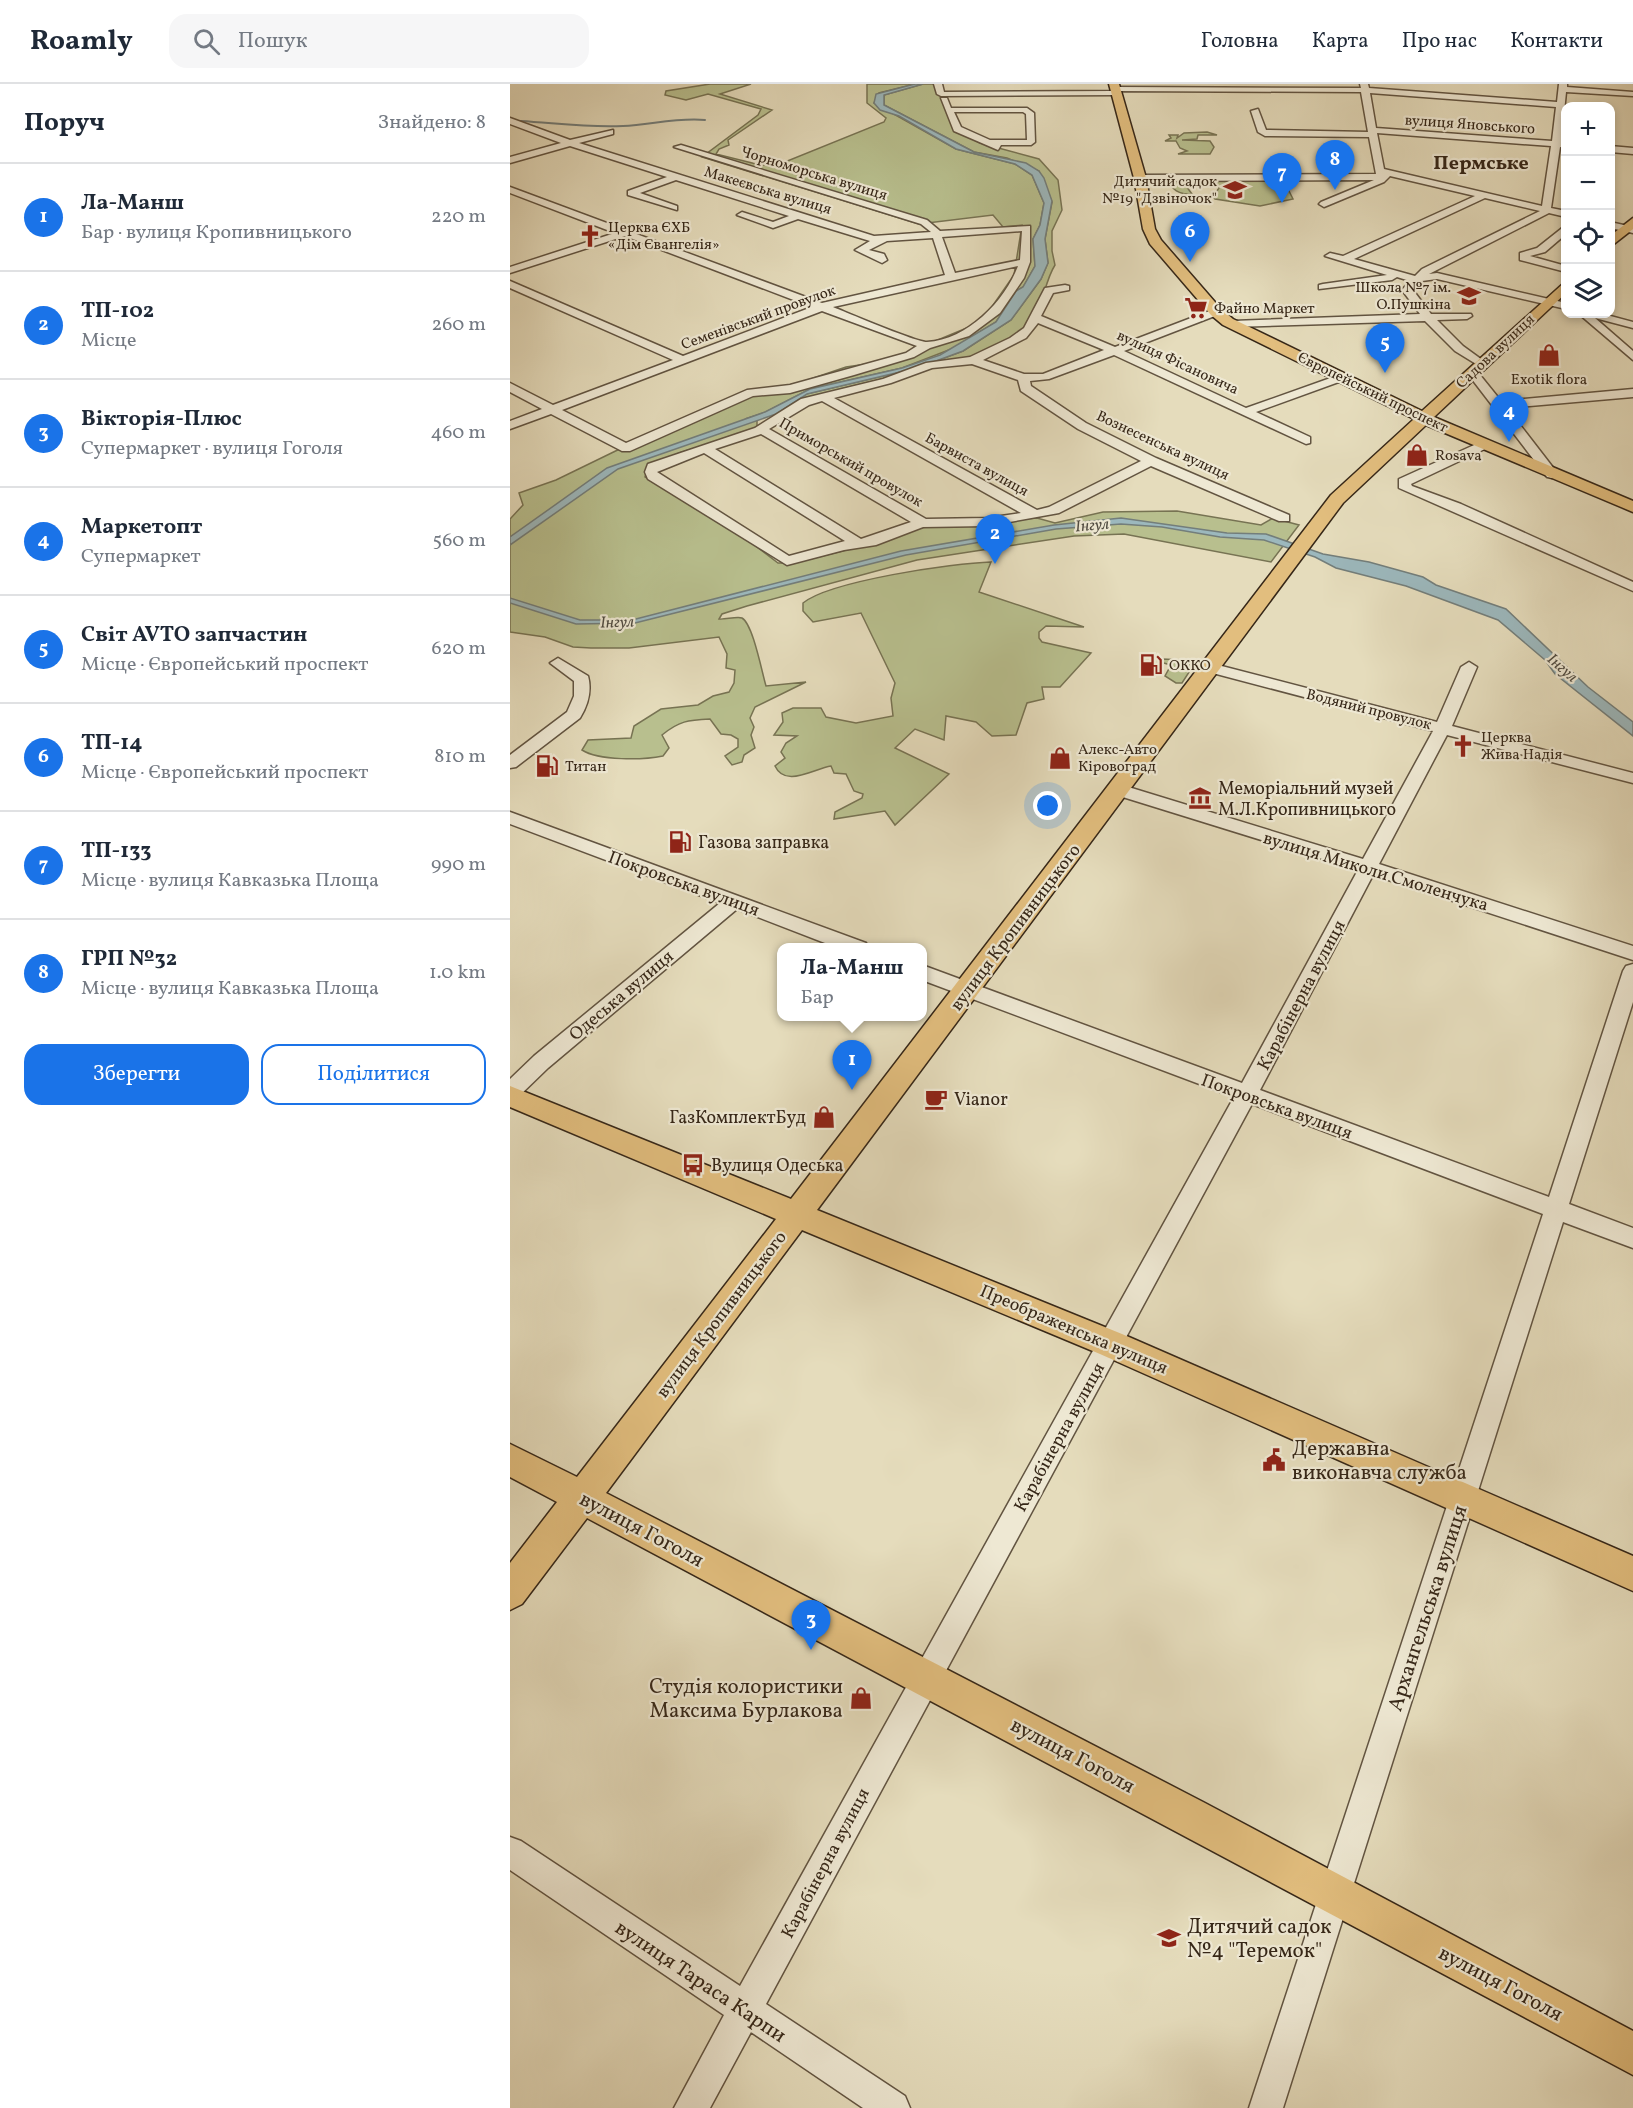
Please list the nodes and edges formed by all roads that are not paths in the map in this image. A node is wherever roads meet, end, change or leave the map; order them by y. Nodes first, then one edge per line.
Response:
1 (938, 84) edge
2 (981, 84) edge
3 (1032, 84) edge
4 (1625, 84) edge
5 (1563, 86) edge
6 (1364, 87) edge
7 (1115, 89) edge
8 (941, 94) junction
9 (979, 94) junction
10 (1033, 94) junction
11 (1630, 94) edge
12 (1560, 105) junction
13 (949, 110) junction
14 (1269, 120) dead end
15 (510, 121) edge
16 (610, 132) dead end
17 (1373, 132) junction
18 (569, 143) junction
19 (986, 143) junction
20 (1561, 145) edge
21 (678, 147) dead end
22 (1615, 149) edge
23 (1633, 151) edge
24 (1018, 153) dead end
25 (510, 160) edge
26 (723, 161) junction
27 (1383, 174) junction
28 (676, 177) junction
29 (1140, 178) junction
30 (510, 190) edge
31 (822, 190) junction
32 (1486, 194) junction
33 (1324, 204) dead end
34 (674, 207) dead end
35 (775, 208) junction
36 (1546, 210) junction
37 (1561, 213) edge
38 (742, 215) dead end
39 (799, 215) junction
40 (1615, 225) edge
41 (1631, 227) edge
42 (1561, 232) edge
43 (625, 233) junction
44 (936, 235) junction
45 (883, 239) junction
46 (1615, 240) edge
47 (1330, 256) dead end
48 (882, 260) dead end
49 (1344, 260) junction
50 (1024, 262) junction
51 (1561, 268) edge
52 (510, 270) edge
53 (1432, 274) junction
54 (1390, 275) junction
55 (951, 276) junction
56 (1416, 279) junction
57 (510, 284) edge
58 (1323, 287) dead end
59 (1065, 288) dead end
60 (1561, 289) edge
61 (1407, 290) junction
62 (1548, 301) junction
63 (1561, 305) edge
64 (825, 306) junction
65 (1216, 312) junction
66 (1425, 316) junction
67 (1467, 316) dead end
68 (1033, 318) junction
69 (1589, 318) edge
70 (1612, 318) edge
71 (1632, 322) edge
72 (1233, 324) junction
73 (926, 346) junction
74 (1113, 350) junction
75 (1633, 357) edge
76 (683, 360) junction
77 (973, 360) junction
78 (1477, 368) junction
79 (1343, 377) junction
80 (1023, 378) junction
81 (510, 387) edge
82 (1633, 393) edge
83 (823, 397) junction
84 (1500, 405) junction
85 (553, 409) junction
86 (1245, 412) junction
87 (1424, 417) junction
88 (510, 425) edge
89 (762, 430) junction
90 (1306, 440) dead end
91 (1483, 445) junction
92 (707, 449) junction
93 (1151, 461) junction
94 (1552, 474) junction
95 (1633, 507) edge
96 (1035, 515) junction
97 (1284, 518) dead end
98 (923, 523) junction
99 (860, 544) junction
100 (1633, 587) edge
101 (558, 663) dead end
102 (1469, 667) dead end
103 (1210, 668) junction
104 (1443, 727) junction
105 (510, 763) edge
106 (1633, 778) edge
107 (1119, 790) junction
108 (510, 818) edge
109 (1369, 867) junction
110 (735, 901) junction
111 (846, 943) edge
112 (1633, 953) edge
113 (1633, 971) edge
114 (927, 974) edge
115 (967, 990) junction
116 (510, 1094) edge
117 (1247, 1096) junction
118 (1555, 1208) junction
119 (798, 1213) junction
120 (1633, 1238) edge
121 (1111, 1344) junction
122 (510, 1460) edge
123 (581, 1498) junction
124 (1461, 1500) junction
125 (1633, 1574) edge
126 (510, 1592) edge
127 (926, 1678) junction
128 (510, 1852) edge
129 (1335, 1894) junction
130 (745, 2011) junction
131 (1633, 2054) edge
132 (691, 2108) edge
133 (893, 2108) edge
134 (1266, 2108) edge

1 - 8 street
2 - 9 street
3 - 10 street
4 - 11 street
5 - 11 street
5 - 12 street
6 - 7 street
6 - 12 street
6 - 17 street
7 - 10 street
7 - 29 main road
8 - 9 street
8 - 13 street
9 - 10 street
12 - 20 street
13 - 19 street
13 - 19 street
14 - 17 street, вулиця Яновського
15 - 18 street, Макеєвська вулиця
16 - 18 street
17 - 20 street, вулиця Яновського
17 - 27 street
18 - 25 street
18 - 28 street, Макеєвська вулиця
19 - 24 street
20 - 36 street
21 - 26 street, Чорноморська вулиця
22 - 23 street
26 - 28 street
26 - 31 street, Чорноморська вулиця
27 - 29 street
27 - 32 street
27 - 33 street
28 - 34 street
28 - 35 street, Макеєвська вулиця
29 - 65 main road, Європейський проспект
30 - 43 street
31 - 35 street
31 - 44 street, Чорноморська вулиця
32 - 36 street
32 - 49 street
35 - 39 street, Макеєвська вулиця
36 - 37 street
36 - 53 street
38 - 39 street
39 - 45 street, Макеєвська вулиця
40 - 41 street
41 - 46 main road
42 - 51 street
43 - 52 street
43 - 64 street
44 - 45 street, Макеєвська вулиця
44 - 50 street, Макеєвська вулиця
44 - 55 street
45 - 48 street
47 - 49 street
49 - 54 street
50 - 55 street, Семенівський провулок
50 - 73 street
53 - 56 street
53 - 62 street
54 - 56 street
54 - 58 street
54 - 61 street
55 - 64 street, Семенівський провулок
56 - 61 street
57 - 76 street
59 - 68 street
60 - 62 main road, Садова вулиця
61 - 66 street
62 - 63 street
62 - 78 main road, Садова вулиця
64 - 73 street
64 - 76 street, Семенівський провулок
65 - 72 main road, Європейський проспект
65 - 74 street
66 - 67 street
66 - 72 street
66 - 78 street
68 - 74 street, вулиця Фісановича
68 - 77 street
69 - 75 street
70 - 71 street
72 - 79 main road, Європейський проспект
73 - 85 street
74 - 80 street
74 - 86 street, вулиця Фісановича
76 - 85 street, Семенівський провулок
77 - 80 street, Вознесенська вулиця
77 - 83 street
78 - 84 street
78 - 87 main road, Садова вулиця
79 - 86 street
79 - 87 main road, Європейський проспект
80 - 93 street, Вознесенська вулиця
81 - 85 street
82 - 84 street
83 - 89 street
83 - 96 street, Барвиста вулиця
84 - 94 street
85 - 88 street, Семенівський провулок
86 - 90 street, вулиця Фісановича
87 - 91 main road, Європейський проспект
87 - 103 main road, вулиця Кропивницького
89 - 92 street
89 - 98 street, Приморський провулок
91 - 94 main road, Європейський проспект
91 - 100 street
92 - 99 street
92 - 99 street
93 - 96 street, Барвиста вулиця
93 - 97 street, Вознесенська вулиця
94 - 95 main road, Європейський проспект
96 - 98 street
98 - 99 street
101 - 105 street
102 - 104 street, Карабінерна вулиця
103 - 104 street, Водяний провулок
103 - 107 main road, вулиця Кропивницького
104 - 106 street, Водяний провулок
104 - 109 street, Карабінерна вулиця
107 - 109 street, вулиця Миколи Смоленчука
107 - 115 main road, вулиця Кропивницького
108 - 110 street, Покровська вулиця
109 - 112 street, вулиця Миколи Смоленчука
109 - 117 street, Карабінерна вулиця
110 - 111 street, Покровська вулиця
110 - 116 street, Одеська вулиця
113 - 118 street, Архангельська вулиця
114 - 115 street, Покровська вулиця
115 - 117 street, Покровська вулиця
115 - 119 main road, вулиця Кропивницького
116 - 119 main road, Преображенська вулиця
117 - 118 street, Покровська вулиця
117 - 121 street, Карабінерна вулиця
118 - 120 street, Покровська вулиця
118 - 124 street, Архангельська вулиця
119 - 121 main road, Преображенська вулиця
119 - 123 main road, вулиця Кропивницького
121 - 124 main road, Преображенська вулиця
121 - 127 street, Карабінерна вулиця
122 - 123 main road, вулиця Гоголя
123 - 126 main road, вулиця Кропивницького
123 - 127 main road, вулиця Гоголя
124 - 125 main road, Преображенська вулиця
124 - 129 street, Архангельська вулиця
127 - 129 main road, вулиця Гоголя
127 - 130 street, Карабінерна вулиця
128 - 130 street, вулиця Тараса Карпи
129 - 131 main road, вулиця Гоголя
129 - 134 street, Архангельська вулиця
130 - 132 street, Карабінерна вулиця
130 - 133 street, вулиця Тараса Карпи

